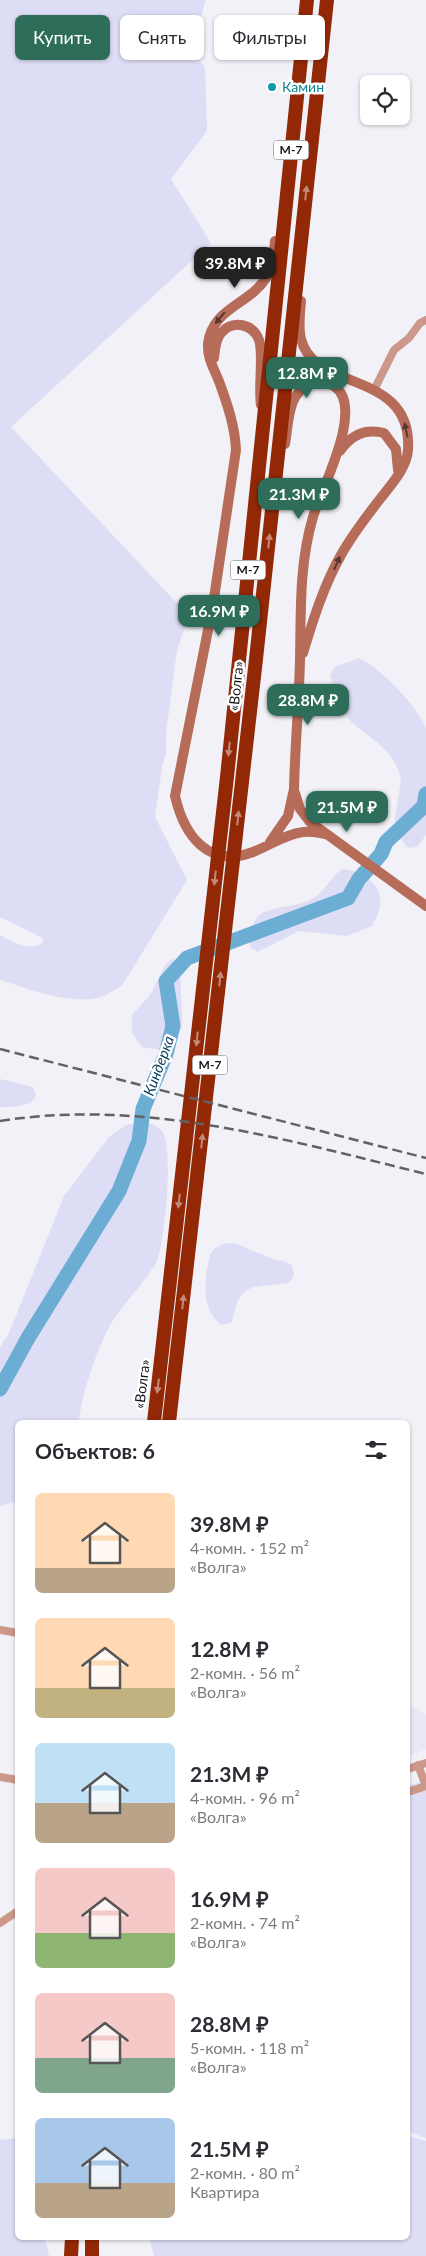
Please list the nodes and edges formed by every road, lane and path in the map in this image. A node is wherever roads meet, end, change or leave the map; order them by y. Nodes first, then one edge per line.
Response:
1 (307, 0) edge
2 (327, 0) edge
3 (286, 189) junction
4 (301, 241) junction
5 (426, 320) edge
6 (219, 381) junction
7 (374, 390) junction
8 (263, 418) junction
9 (334, 460) junction
10 (276, 476) junction
11 (397, 476) junction
12 (300, 662) junction
13 (294, 789) junction
14 (326, 834) junction
15 (267, 846) junction
16 (426, 906) edge
17 (154, 1420) edge
18 (170, 1420) edge
19 (0, 1630) edge
20 (15, 1632) edge
21 (422, 1764) edge
22 (0, 1777) edge
23 (15, 1780) edge
24 (426, 1786) edge
25 (410, 1791) edge
26 (15, 1913) edge
27 (0, 1923) edge
28 (72, 2240) edge
29 (92, 2240) edge
30 (71, 2256) edge
31 (92, 2256) edge

1 - 3 highway, «Волга» / М-7
4 -> 2 highway, «Волга» / М-7
3 -> 6 street
3 - 8 highway, «Волга» / М-7
4 - 7 street
4 - 10 highway, «Волга» / М-7
5 - 7 street
6 - 8 street
6 - 15 street
11 -> 7 street
8 -> 17 highway, «Волга» / М-7
9 - 10 street
9 - 11 street
9 - 12 street
18 -> 10 highway, «Волга» / М-7
12 -> 11 street
12 - 13 street
13 - 14 street
13 - 15 street
14 - 15 street
14 - 16 street
19 - 20 street
21 - 24 street
22 - 23 street
24 - 25 street
26 - 27 street
28 - 30 highway
29 - 31 highway

